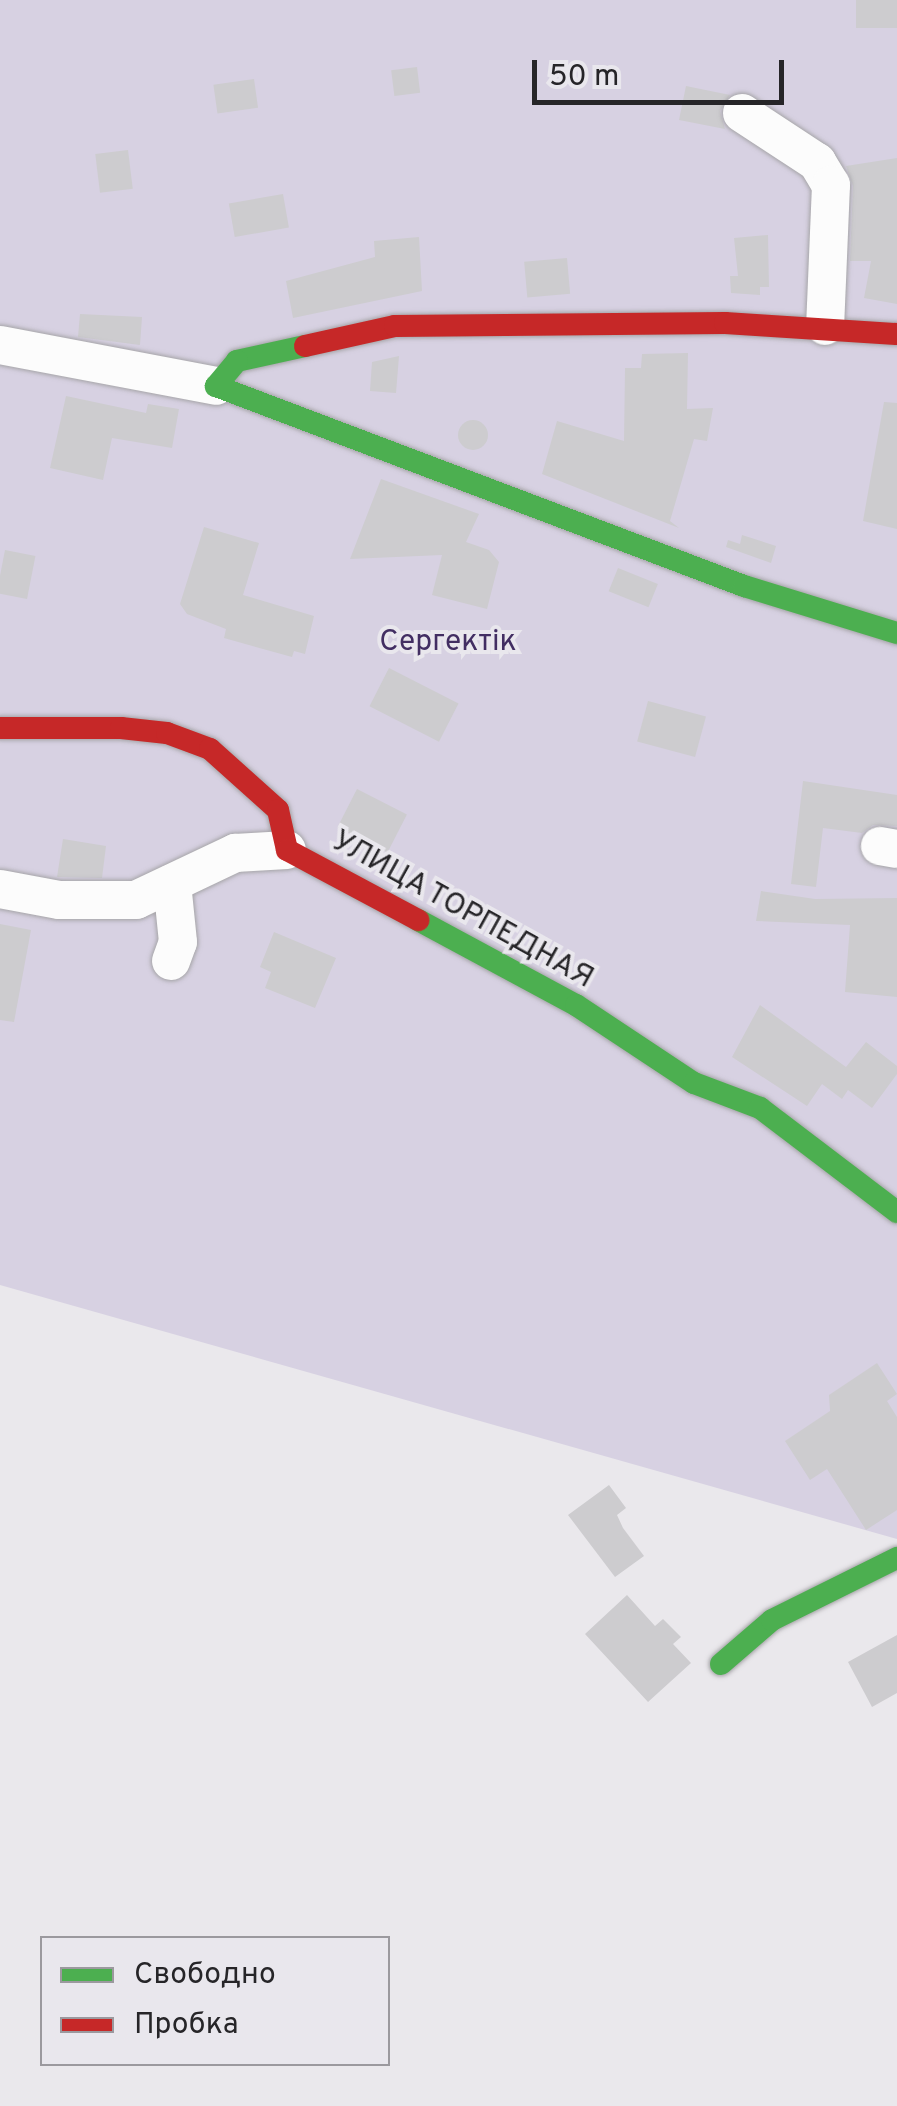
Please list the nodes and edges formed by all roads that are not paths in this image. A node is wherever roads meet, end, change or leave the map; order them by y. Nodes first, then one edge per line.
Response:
1 (742, 113) dead end
2 (825, 326) junction
3 (897, 334) edge
4 (0, 345) edge
5 (216, 386) junction
6 (897, 633) edge
7 (0, 728) edge
8 (287, 850) junction
9 (172, 882) junction
10 (0, 889) edge
11 (179, 953) dead end
12 (897, 1212) edge
13 (897, 1558) edge
14 (721, 1664) dead end

1 - 2 street
2 - 3 street
2 - 5 street
4 - 5 street
5 - 6 street
7 - 8 street, УЛИЦА ТОРПЕДНАЯ
8 - 9 street
8 - 12 street, УЛИЦА ТОРПЕДНАЯ
9 - 10 street
9 - 11 street
13 - 14 street

